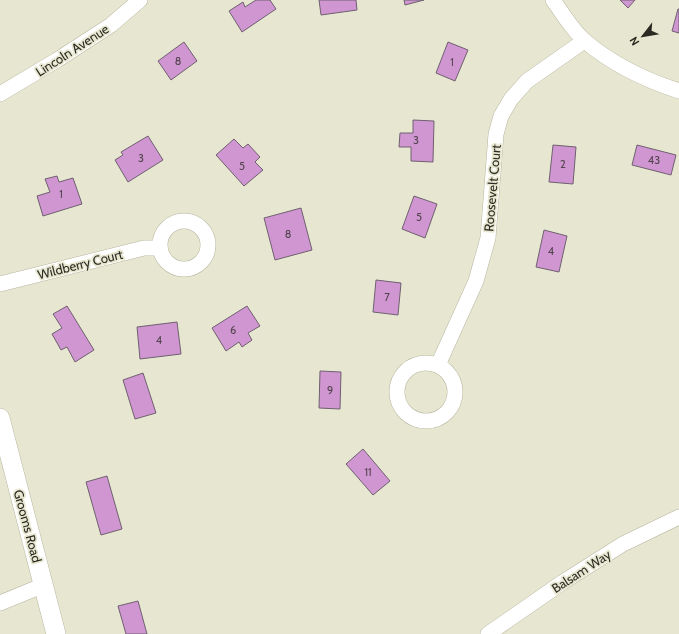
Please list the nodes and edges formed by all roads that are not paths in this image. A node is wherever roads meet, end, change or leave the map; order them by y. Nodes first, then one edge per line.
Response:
1 (140, 0) edge
2 (553, 0) edge
3 (584, 41) junction
4 (679, 91) edge
5 (0, 94) edge
6 (160, 248) dead end
7 (0, 284) edge
8 (438, 365) dead end
9 (0, 418) edge
10 (679, 517) edge
11 (44, 585) junction
12 (0, 603) edge
13 (56, 634) edge
14 (488, 634) edge

1 - 5 street, Lincoln Avenue
2 - 3 street
3 - 4 street
3 - 8 street, Roosevelt Court
6 - 7 street, Wildberry Court
9 - 11 street, Grooms Road
10 - 14 street, Balsam Way
11 - 12 street
11 - 13 street, Grooms Road

